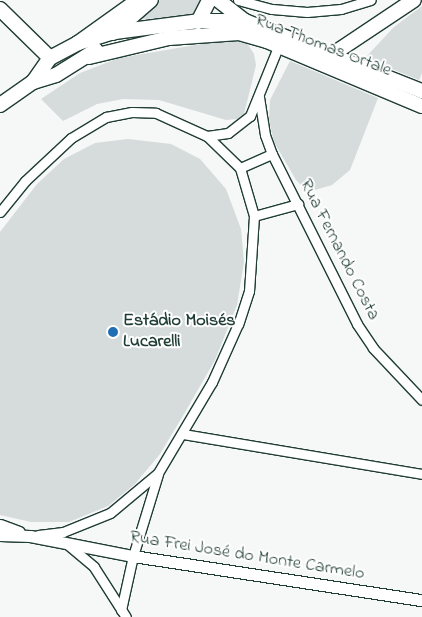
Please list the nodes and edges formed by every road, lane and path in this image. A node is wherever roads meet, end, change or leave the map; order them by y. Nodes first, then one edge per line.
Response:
1 (138, 0) edge
2 (151, 0) edge
3 (209, 0) edge
4 (218, 0) edge
5 (238, 0) edge
6 (371, 0) edge
7 (414, 0) edge
8 (0, 9) edge
9 (245, 21) junction
10 (198, 22) junction
11 (115, 32) junction
12 (297, 40) junction
13 (78, 43) junction
14 (278, 46) junction
15 (333, 54) junction
16 (89, 57) junction
17 (50, 58) junction
18 (33, 82) junction
19 (421, 88) edge
20 (259, 97) junction
21 (0, 105) edge
22 (422, 106) edge
23 (207, 136) junction
24 (272, 154) junction
25 (240, 168) junction
26 (298, 204) junction
27 (0, 212) edge
28 (254, 216) junction
29 (422, 400) edge
30 (183, 434) junction
31 (158, 473) junction
32 (422, 474) edge
33 (0, 525) edge
34 (0, 535) edge
35 (30, 536) junction
36 (67, 543) junction
37 (133, 556) junction
38 (422, 600) edge
39 (123, 614) edge

1 - 13 main road
2 - 11 main road
3 - 10 main road
4 - 9 main road
5 - 6 street
7 - 15 main road
8 - 17 main road
9 - 10 main road, Rua Thomas Ortale
9 - 12 main road, Rua Thomas Ortale
10 - 11 main road, Rua Thomas Ortale
11 - 13 main road, Rua Thomas Ortale
11 - 16 main road
12 - 14 street
12 - 15 main road, Rua Thomas Ortale
13 - 17 main road
14 - 16 main road, Rua Thomas Ortale
14 - 20 street, Rua Fernando Costa
14 - 22 main road, Rua Thomas Ortale
15 - 19 main road, Rua Thomas Ortale
16 - 18 main road
17 - 18 main road
18 - 21 main road
20 - 23 street, Rua Fernando Costa
20 - 24 street, Rua Fernando Costa
23 - 25 street
23 - 27 street
24 - 25 street
24 - 26 street, Rua Fernando Costa
25 - 28 street
26 - 28 street
26 - 29 street, Rua Fernando Costa
28 - 30 street
30 - 31 street
30 - 32 street
31 - 35 street
31 - 37 street
33 - 35 street
34 - 35 street
35 - 36 street, Rua Frei José do Monte Carmelo
36 - 37 street, Rua Frei José do Monte Carmelo
36 - 39 street
37 - 38 street, Rua Frei José do Monte Carmelo
37 - 39 street

